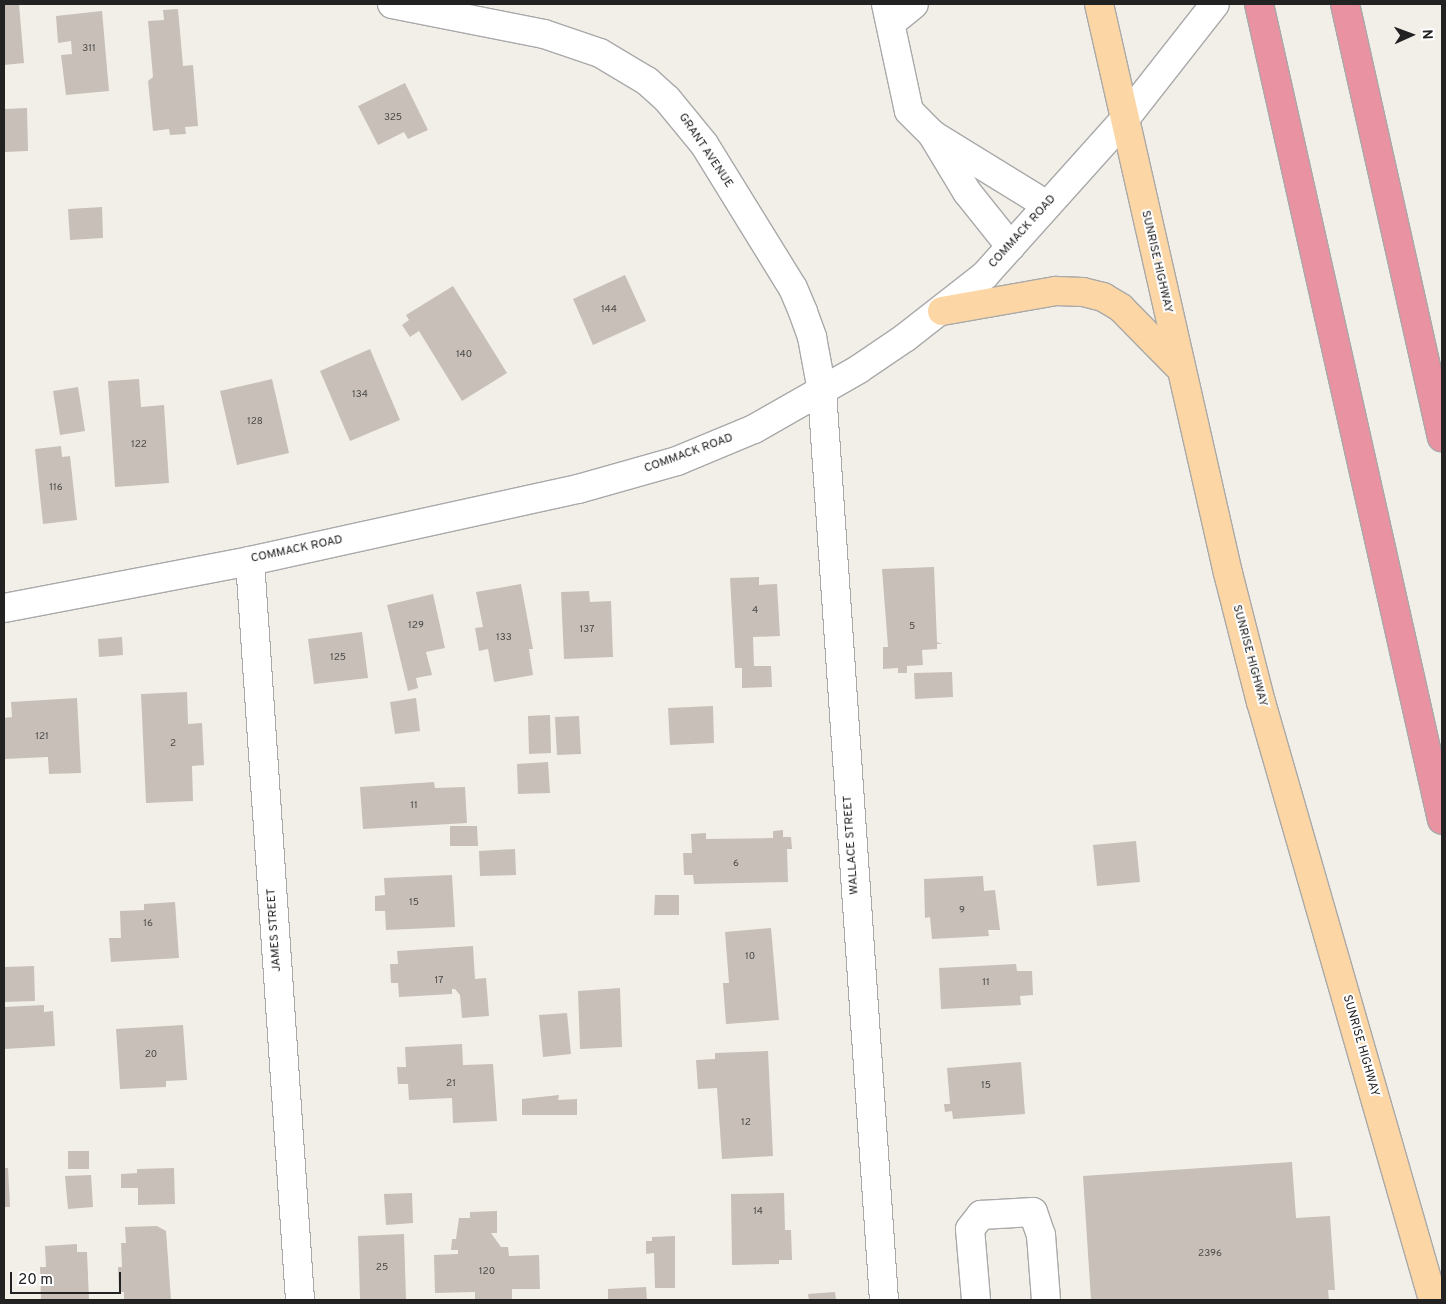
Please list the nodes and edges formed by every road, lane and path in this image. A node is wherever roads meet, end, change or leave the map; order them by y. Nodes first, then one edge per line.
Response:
1 (392, 4) edge
2 (914, 4) edge
3 (1099, 4) edge
4 (1215, 4) edge
5 (1259, 4) edge
6 (1345, 4) edge
7 (889, 13) edge
8 (1124, 120) junction
9 (932, 134) junction
10 (1047, 205) junction
11 (1011, 247) junction
12 (942, 311) junction
13 (1180, 368) junction
14 (822, 391) junction
15 (1442, 437) edge
16 (250, 560) junction
17 (4, 608) edge
18 (1442, 820) edge
19 (300, 1300) edge
20 (884, 1300) edge
21 (976, 1300) edge
22 (1046, 1300) edge
23 (1433, 1300) edge

1 - 14 street, GRANT AVENUE
2 - 7 street
3 - 8 main road, SUNRISE HIGHWAY
4 - 8 street, COMMACK ROAD
5 - 18 highway
6 - 15 highway
7 - 9 street
8 - 10 street, COMMACK ROAD
8 - 13 main road, SUNRISE HIGHWAY
9 - 10 street
9 - 11 street
10 - 11 street, COMMACK ROAD
11 - 12 street, COMMACK ROAD
12 - 13 main road
12 - 14 street, COMMACK ROAD
13 - 23 main road, SUNRISE HIGHWAY
14 - 16 street, COMMACK ROAD
14 - 20 street, WALLACE STREET
16 - 17 street, COMMACK ROAD
16 - 19 street, JAMES STREET
21 - 22 street

